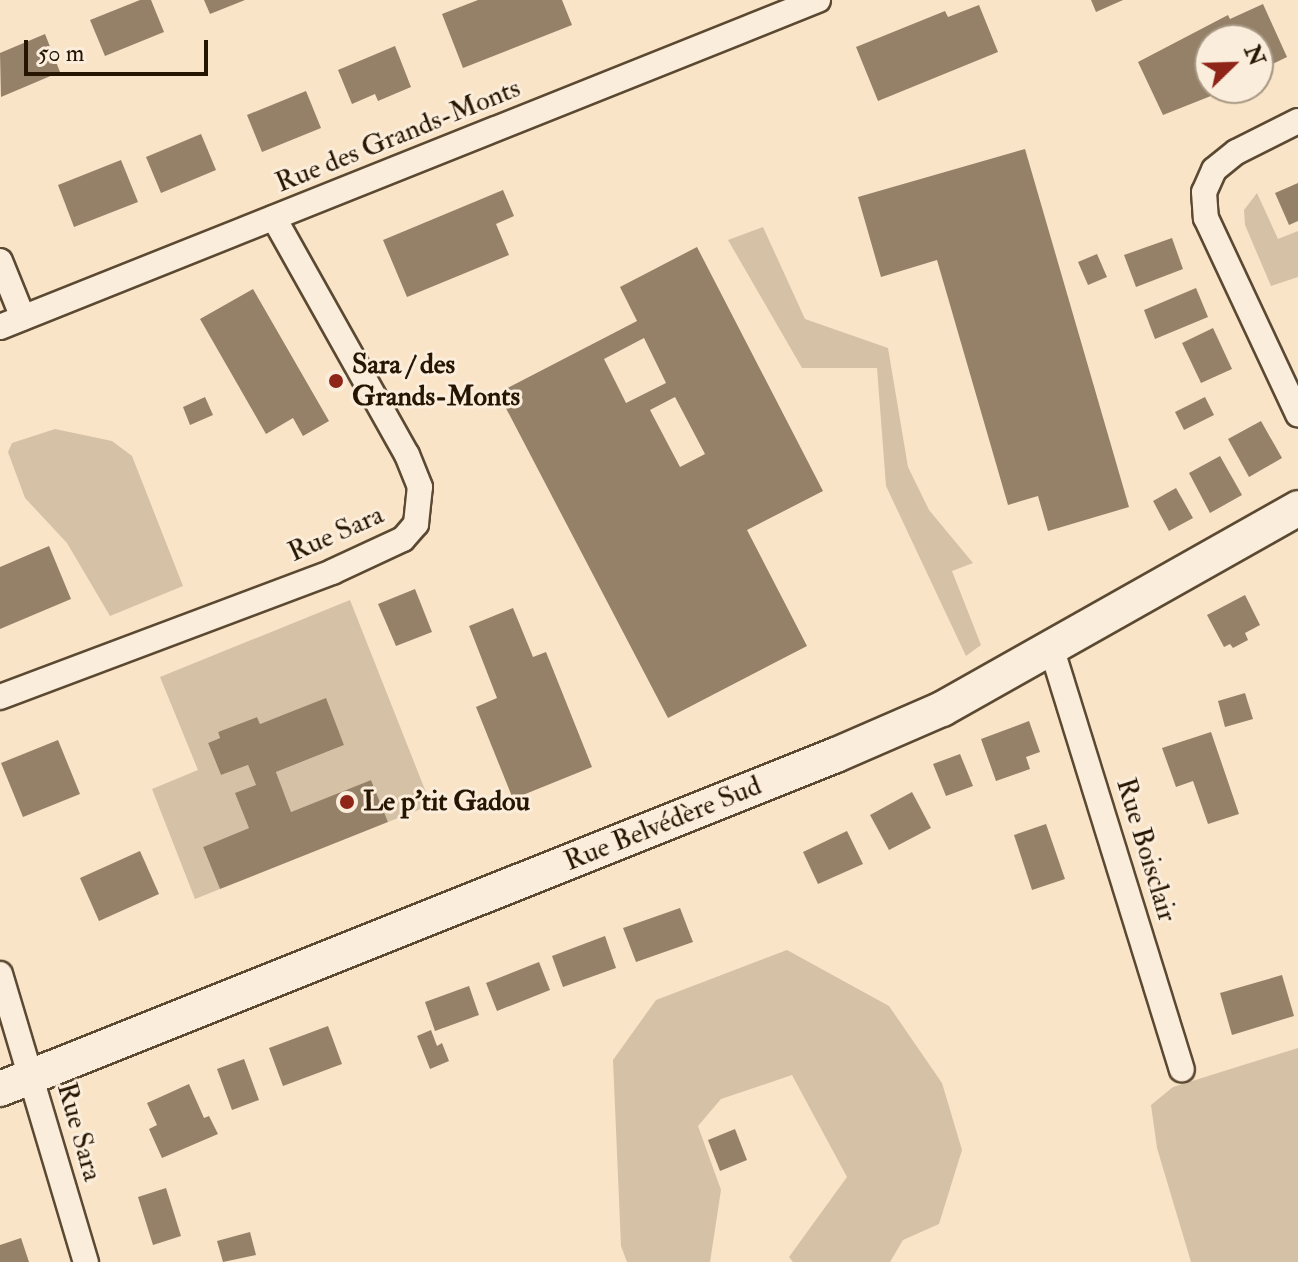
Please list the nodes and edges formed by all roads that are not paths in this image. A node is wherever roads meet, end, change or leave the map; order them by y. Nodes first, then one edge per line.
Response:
1 (818, 0) edge
2 (1298, 121) edge
3 (274, 218) junction
4 (0, 261) edge
5 (23, 318) junction
6 (0, 327) edge
7 (1298, 414) edge
8 (1298, 508) edge
9 (1052, 650) junction
10 (0, 697) edge
11 (0, 974) edge
12 (1182, 1069) dead end
13 (15, 1083) edge
14 (86, 1262) edge

1 - 3 street, Rue des Grands-Monts
2 - 7 street
3 - 5 street, Rue des Grands-Monts
3 - 10 street, Rue Sara
4 - 5 street
5 - 6 street, Rue des Grands-Monts
8 - 9 street, Rue Belvédère Sud
9 - 12 street, Rue Boisclair
9 - 13 street, Rue Belvédère Sud
11 - 13 street, Rue Sara
13 - 14 street, Rue Sara

